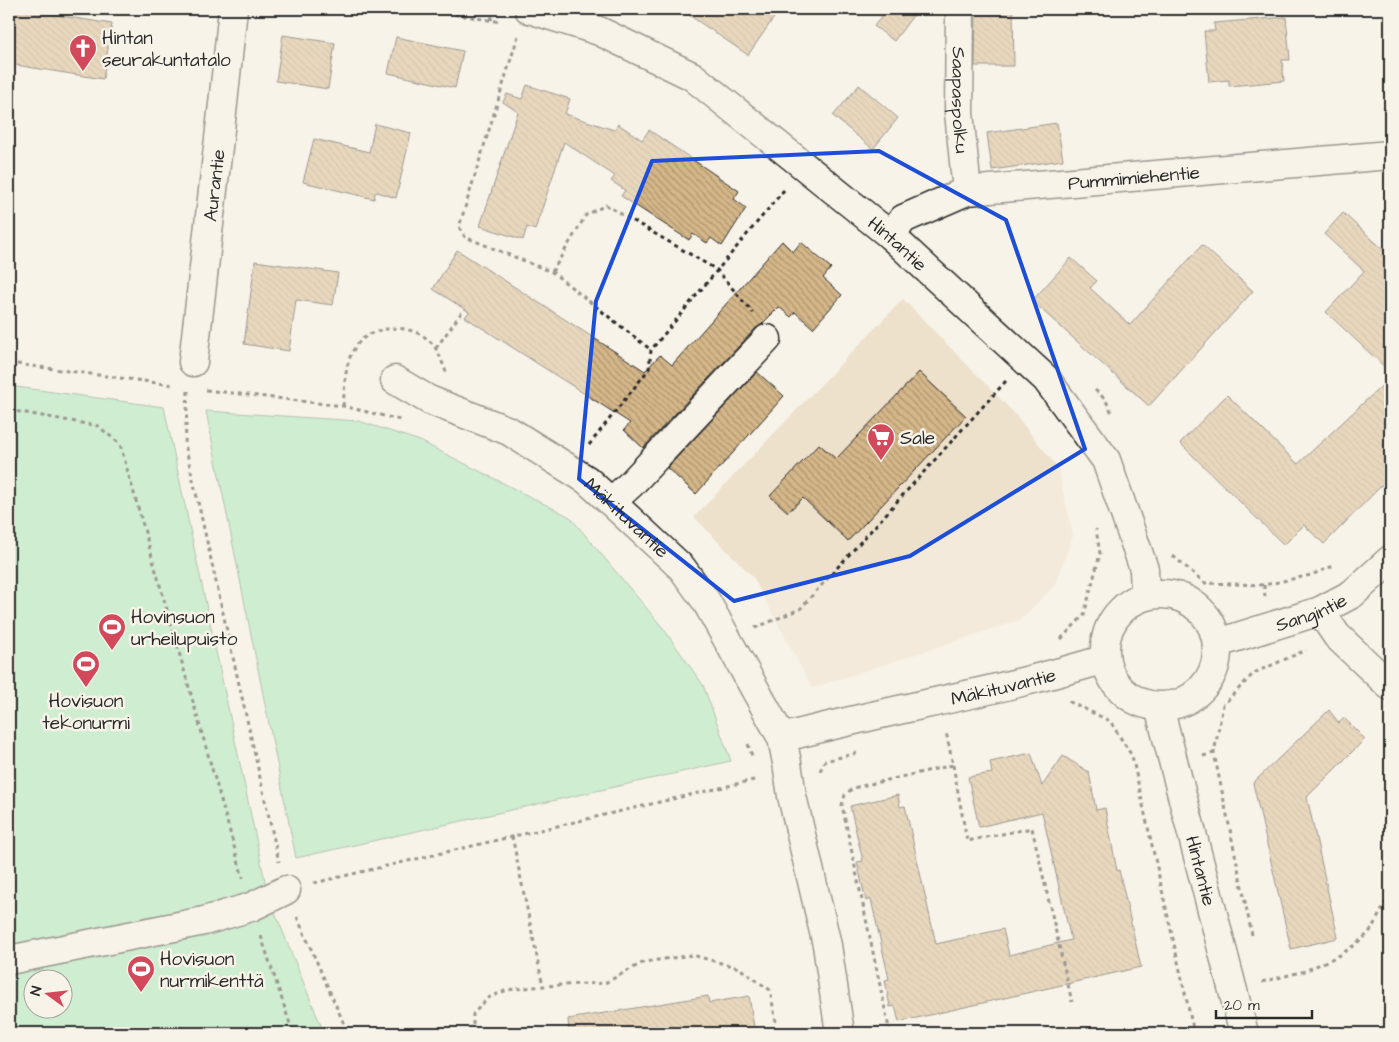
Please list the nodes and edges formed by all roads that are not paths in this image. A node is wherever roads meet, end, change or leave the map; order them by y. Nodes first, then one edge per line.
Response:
1 (233, 9) edge
2 (960, 9) edge
3 (525, 18) edge
4 (1390, 155) edge
5 (967, 191) junction
6 (891, 236) junction
7 (766, 339) road end
8 (191, 375) road end
9 (395, 380) dead end
10 (611, 502) junction
11 (1390, 560) edge
12 (1145, 595) junction
13 (1320, 612) junction
14 (1218, 643) junction
15 (1105, 659) junction
16 (1390, 686) edge
17 (1159, 707) junction
18 (782, 738) junction
19 (286, 890) road end
20 (9, 960) edge
21 (840, 1033) edge
22 (1244, 1033) edge

1 - 8 street, Aurantie
2 - 5 street, Saapaspolku
3 - 6 street, Hintantie
4 - 5 street, Pummimiehentie
5 - 6 street, Pummimiehentie
6 - 12 street, Hintantie
7 - 10 street
9 - 10 street, Mäkituvantie
10 - 18 street, Mäkituvantie
11 - 13 street, Sangintie
12 - 14 street
12 - 15 street
13 - 14 street, Sangintie
13 - 16 street
14 - 17 street
15 - 17 street
15 - 18 street, Mäkituvantie
17 - 22 street, Hintantie
18 - 21 street, Mäkituvantie
19 - 20 street

